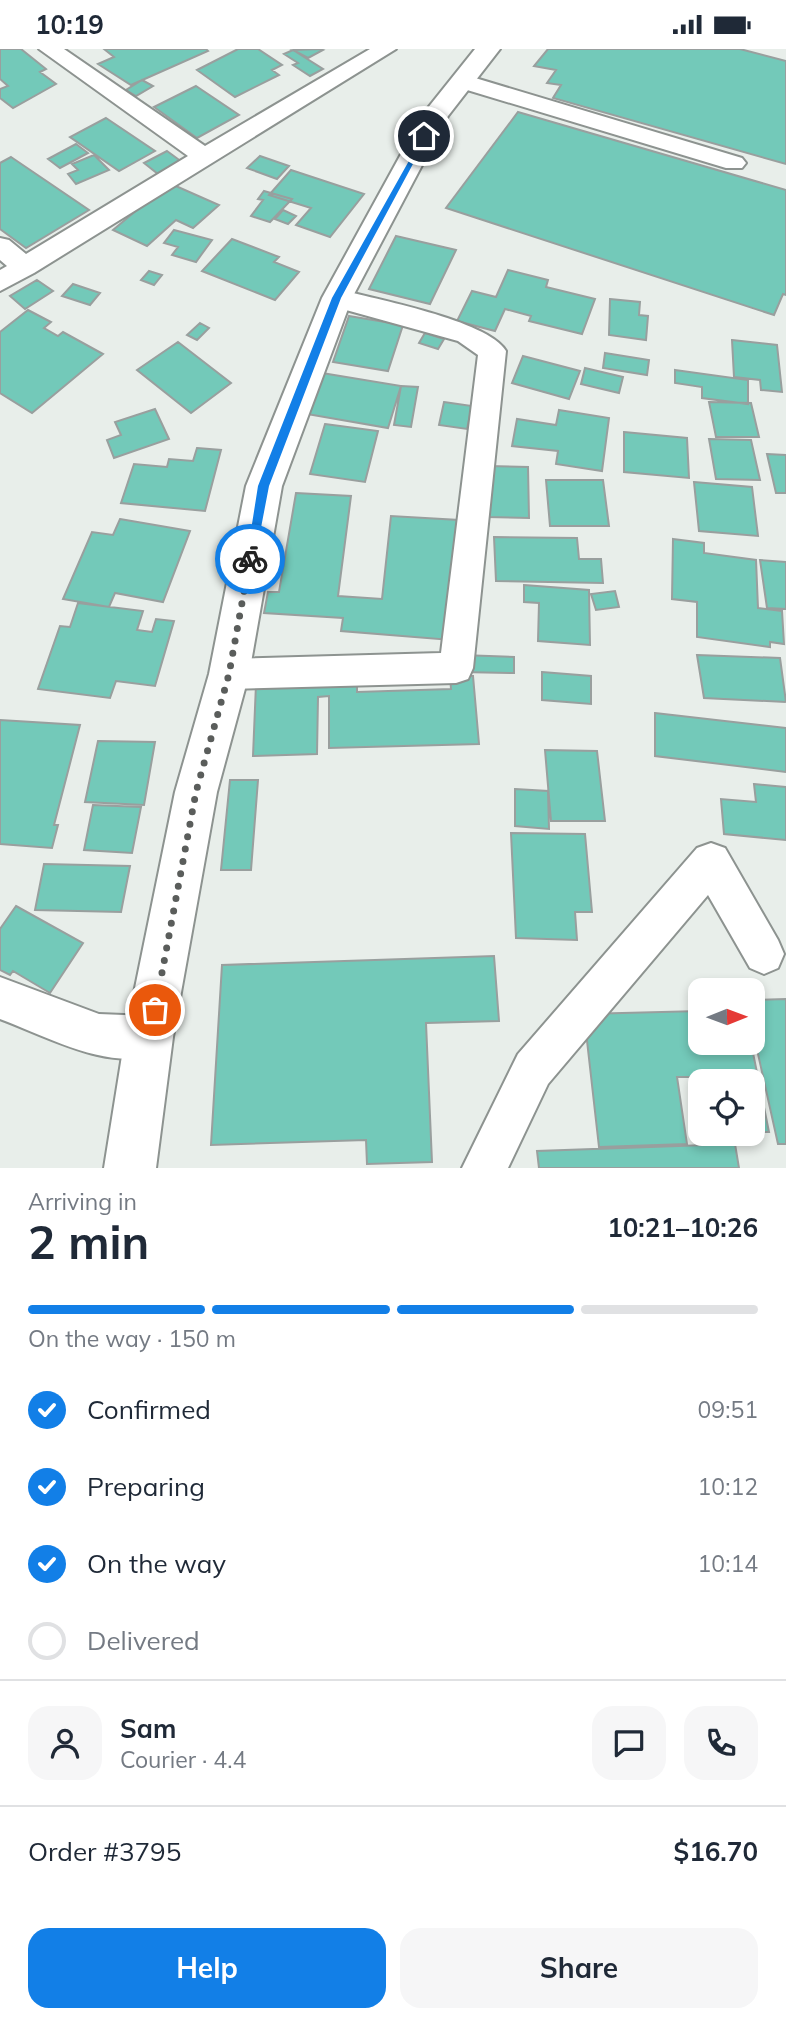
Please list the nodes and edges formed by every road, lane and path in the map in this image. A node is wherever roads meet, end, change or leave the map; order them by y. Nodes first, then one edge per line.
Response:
1 (50, 49) edge
2 (385, 49) edge
3 (488, 49) edge
4 (463, 81) junction
5 (204, 156) junction
6 (734, 163) dead end
7 (0, 246) edge
8 (25, 267) junction
9 (0, 282) edge
10 (337, 298) junction
11 (229, 674) junction
12 (764, 954) dead end
13 (0, 998) edge
14 (149, 1037) junction
15 (130, 1168) edge
16 (484, 1168) edge

1 - 5 street
2 - 5 street
3 - 4 main road
4 - 6 street
4 - 10 main road
5 - 8 street
7 - 8 street
8 - 9 street
10 - 11 main road
10 - 11 street
11 - 14 main road
12 - 16 street
13 - 14 street
14 - 15 main road

